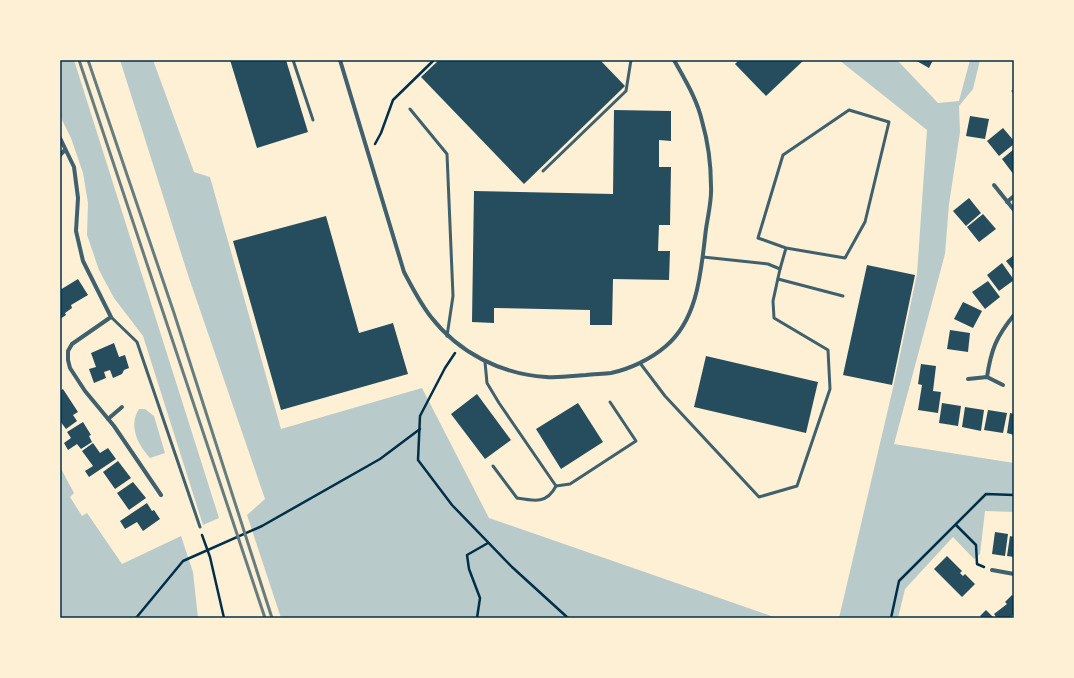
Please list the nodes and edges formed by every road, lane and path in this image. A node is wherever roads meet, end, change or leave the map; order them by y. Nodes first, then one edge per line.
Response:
1 (293, 60) edge
2 (340, 60) edge
3 (434, 60) edge
4 (631, 60) edge
5 (674, 60) edge
6 (410, 109) dead end
7 (313, 120) dead end
8 (60, 138) edge
9 (65, 150) junction
10 (60, 155) edge
11 (368, 157) junction
12 (543, 171) dead end
13 (994, 185) dead end
14 (1014, 196) edge
15 (1007, 202) junction
16 (1014, 210) edge
17 (786, 248) junction
18 (703, 257) junction
19 (780, 270) junction
20 (778, 279) junction
21 (843, 296) dead end
22 (1014, 315) edge
23 (111, 317) junction
24 (447, 336) junction
25 (460, 346) junction
26 (485, 362) junction
27 (640, 363) junction
28 (986, 377) junction
29 (968, 379) dead end
30 (1004, 385) dead end
31 (610, 402) dead end
32 (122, 407) dead end
33 (108, 419) junction
34 (420, 430) junction
35 (493, 466) dead end
36 (556, 486) junction
37 (161, 495) dead end
38 (1014, 495) edge
39 (956, 524) junction
40 (200, 527) dead end
41 (202, 535) dead end
42 (488, 543) junction
43 (992, 570) joint
44 (1014, 574) edge
45 (136, 618) edge
46 (224, 618) edge
47 (477, 618) edge
48 (568, 618) edge
49 (891, 618) edge

1 - 7 lane
2 - 11 street
3 - 11 path
4 - 12 lane
5 - 18 street
6 - 24 lane
8 - 9 street
9 - 10 street
9 - 23 street
11 - 24 street
13 - 15 street
14 - 15 street
15 - 16 street
17 - 17 lane
17 - 19 lane
18 - 19 lane
18 - 27 street
19 - 20 lane
20 - 21 lane
20 - 27 lane
22 - 28 street
23 - 33 street
23 - 40 lane
24 - 25 street
25 - 26 street
25 - 34 path
26 - 27 street
26 - 36 lane
28 - 29 street
28 - 30 street
31 - 36 lane
32 - 33 street
33 - 37 street
34 - 42 path
34 - 45 path
35 - 36 lane
38 - 39 path
39 - 43 path
39 - 49 path
41 - 46 path
42 - 47 path
42 - 48 path
43 - 44 street

